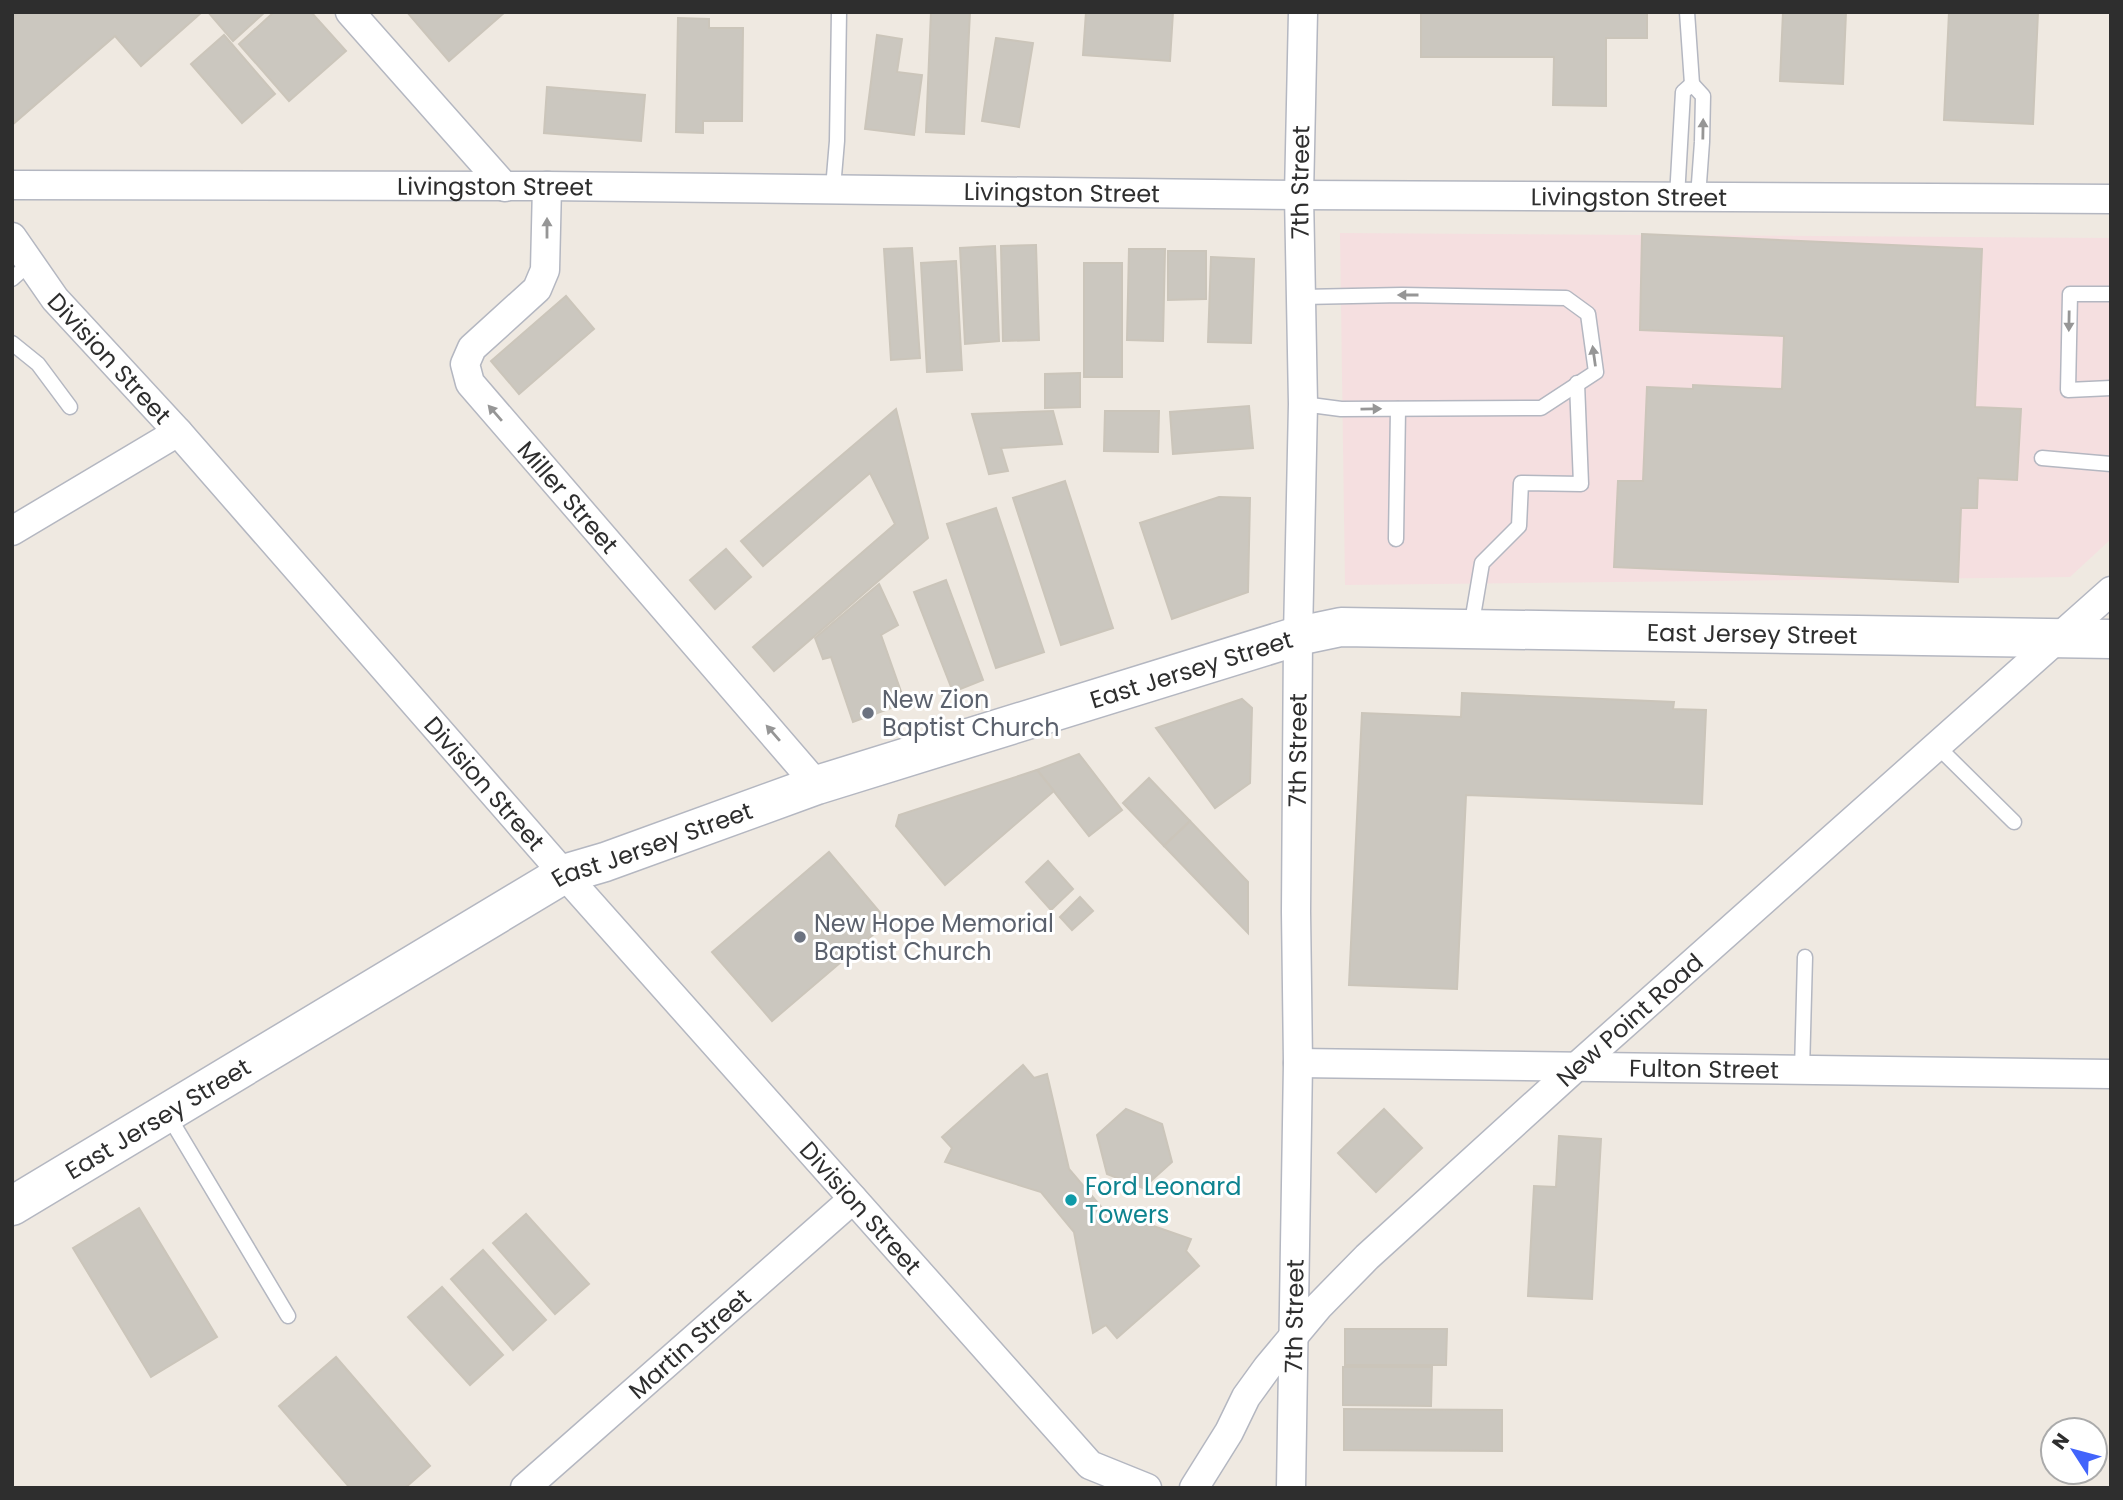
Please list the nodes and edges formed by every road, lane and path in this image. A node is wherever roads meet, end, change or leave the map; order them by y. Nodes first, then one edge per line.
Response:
1 (350, 12) edge
2 (839, 12) edge
3 (1303, 12) edge
4 (1687, 12) edge
5 (1692, 84) junction
6 (12, 185) edge
7 (547, 186) junction
8 (505, 187) junction
9 (833, 188) junction
10 (1299, 195) junction
11 (1687, 197) junction
12 (2111, 200) edge
13 (12, 237) edge
14 (21, 271) edge
15 (2111, 294) edge
16 (1302, 297) junction
17 (12, 343) edge
18 (1577, 383) junction
19 (2111, 388) edge
20 (1303, 404) junction
21 (70, 407) dead end
22 (1398, 409) junction
23 (178, 432) junction
24 (2042, 458) dead end
25 (2111, 464) edge
26 (12, 531) edge
27 (1396, 539) dead end
28 (2111, 591) edge
29 (1471, 630) junction
30 (1298, 636) junction
31 (2111, 639) edge
32 (2056, 640) junction
33 (1937, 746) junction
34 (817, 785) junction
35 (2014, 822) dead end
36 (564, 874) junction
37 (1805, 957) dead end
38 (1298, 1063) junction
39 (1574, 1068) junction
40 (1802, 1071) junction
41 (2111, 1074) edge
42 (167, 1113) junction
43 (853, 1199) junction
44 (12, 1206) edge
45 (288, 1316) dead end
46 (1293, 1336) junction
47 (525, 1488) edge
48 (1147, 1488) edge
49 (1194, 1488) edge
50 (1291, 1488) edge

1 - 8 street
2 - 9 lane
3 - 10 street, 7th Street
4 - 5 lane
5 - 11 lane
11 -> 5 lane
6 - 8 street, Livingston Street
7 - 8 street, Livingston Street
7 - 9 street, Livingston Street
34 -> 7 street, Miller Street
9 - 10 street, Livingston Street
10 - 11 street, Livingston Street
10 - 16 street, 7th Street
11 - 12 street, Livingston Street
13 - 14 street, Division Street
14 - 23 street, Division Street
15 -> 19 lane
18 -> 16 lane
16 - 20 street, 7th Street
17 - 21 lane
18 - 22 lane
18 - 29 lane
20 -> 22 lane
20 - 30 street, 7th Street
22 - 27 lane
23 - 26 street
23 - 36 street, Division Street
24 - 25 lane
28 - 32 street, New Point Road
29 - 30 street, East Jersey Street
29 - 32 street, East Jersey Street
30 - 34 street, East Jersey Street
30 - 38 street, 7th Street
31 - 32 street, East Jersey Street
32 - 33 street, New Point Road
33 - 35 lane
33 - 39 street, New Point Road
34 - 36 street, East Jersey Street
36 - 42 street, East Jersey Street
36 - 43 street, Division Street
37 - 40 lane
38 - 39 street, Fulton Street
38 - 46 street, 7th Street
39 - 40 street, Fulton Street
39 - 46 street, New Point Road
40 - 41 street, Fulton Street
42 - 44 street, East Jersey Street
42 - 45 lane
43 - 47 street, Martin Street
43 - 48 street, Division Street
46 - 49 street, New Point Road
46 - 50 street, 7th Street

